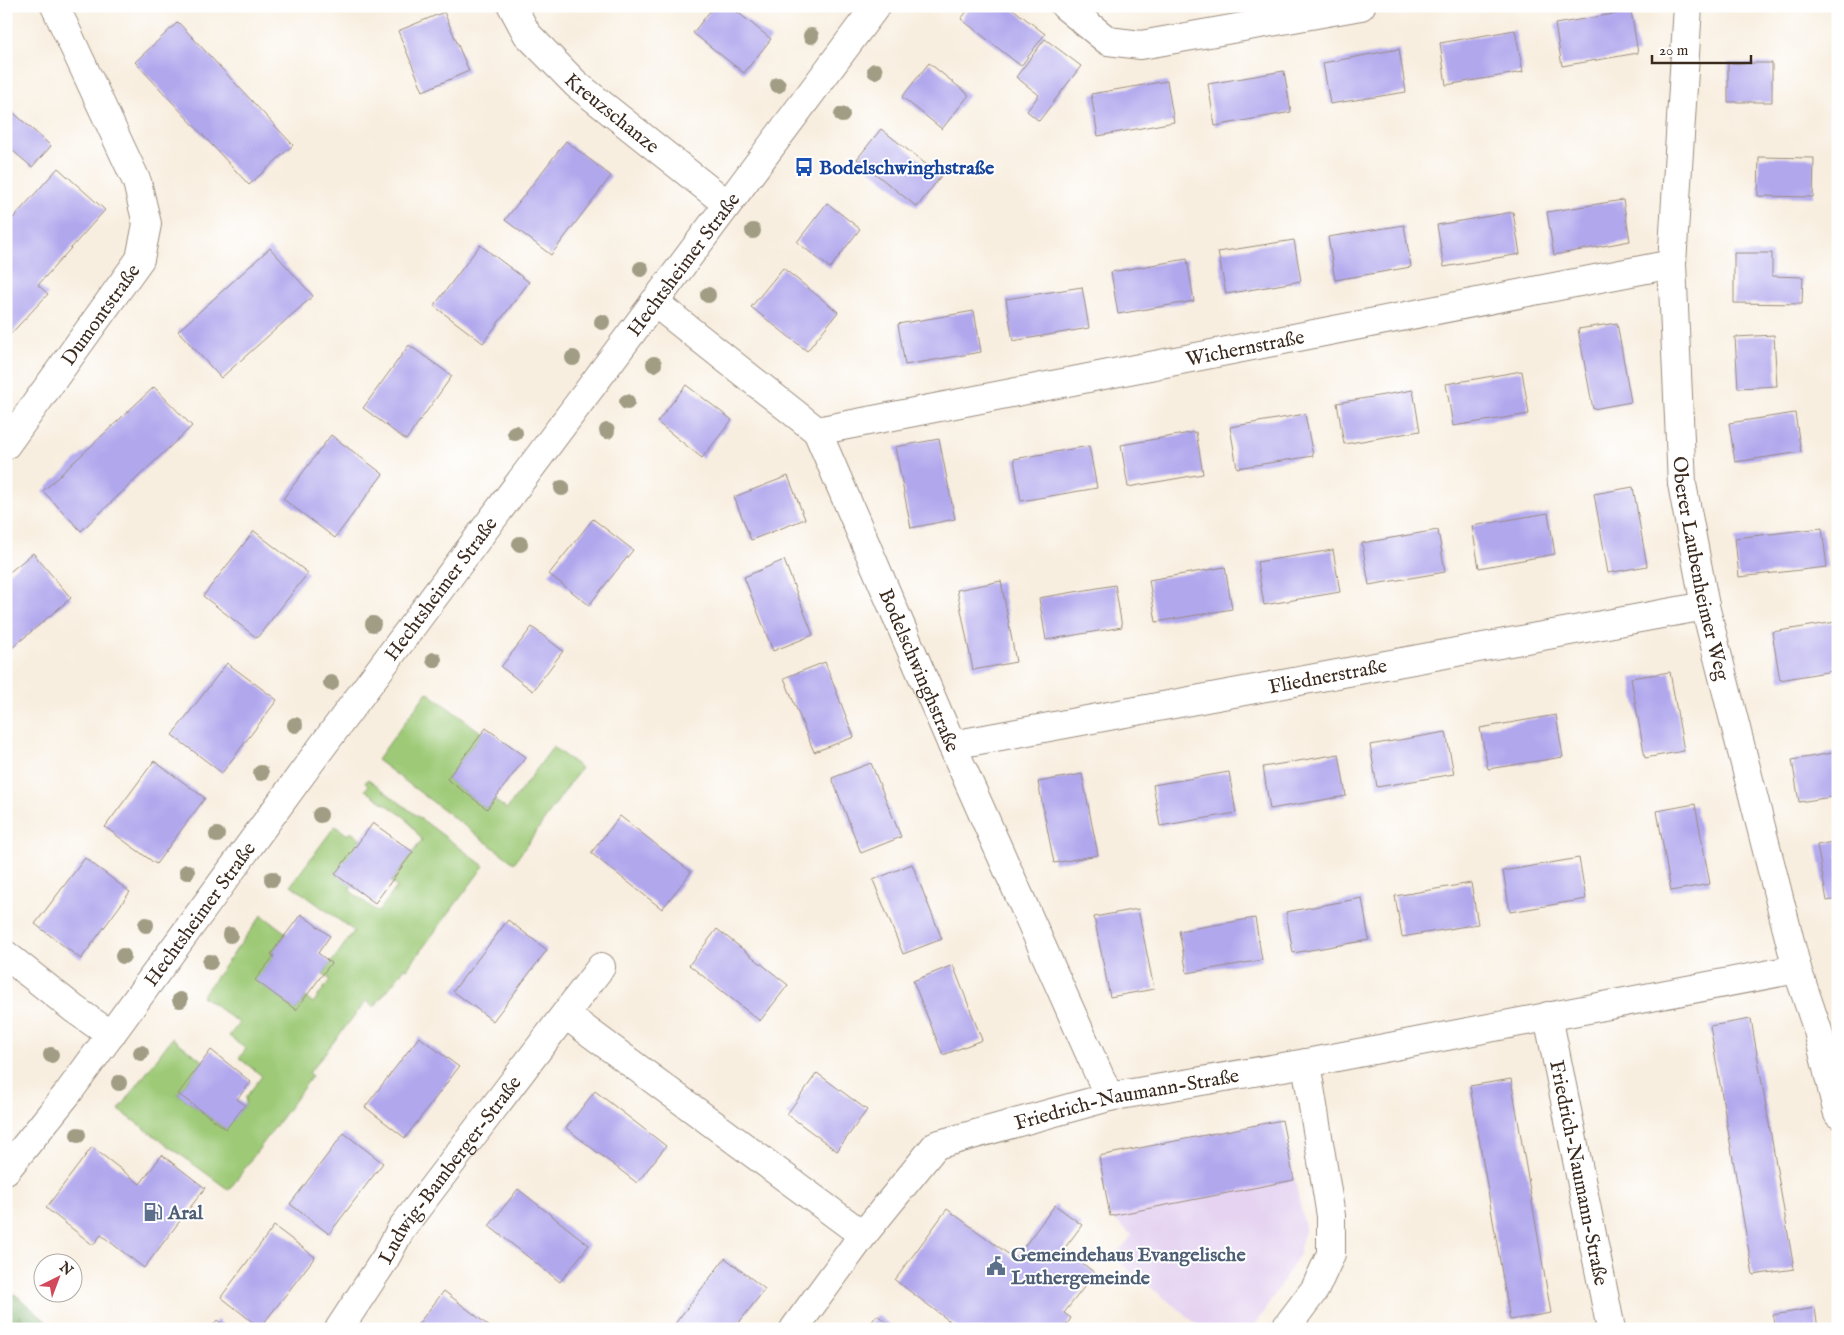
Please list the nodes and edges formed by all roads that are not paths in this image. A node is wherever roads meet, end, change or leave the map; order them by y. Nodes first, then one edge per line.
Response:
1 (55, 6) edge
2 (512, 6) edge
3 (876, 6) edge
4 (1065, 6) edge
5 (1361, 6) edge
6 (1688, 6) edge
7 (727, 204) junction
8 (1672, 264) junction
9 (654, 302) junction
10 (817, 431) junction
11 (6, 445) edge
12 (1705, 606) junction
13 (952, 745) junction
14 (6, 955) edge
15 (601, 967) dead end
16 (1797, 969) junction
17 (566, 1015) junction
18 (1548, 1016) junction
19 (111, 1035) junction
20 (1306, 1063) junction
21 (1109, 1097) junction
22 (1838, 1114) edge
23 (6, 1170) edge
24 (863, 1235) junction
25 (339, 1329) edge
26 (794, 1329) edge
27 (1285, 1329) edge
28 (1611, 1329) edge

1 - 11 street, Dumontstraße
2 - 7 street, Kreuzschanze
3 - 7 street, Hechtsheimer Straße
4 - 5 street
6 - 8 street, Oberer Laubenheimer Weg
7 - 9 street, Hechtsheimer Straße
8 - 10 street, Wichernstraße
8 - 12 street, Oberer Laubenheimer Weg
9 - 10 street, Bodelschwinghstraße
9 - 19 street, Hechtsheimer Straße
10 - 13 street, Bodelschwinghstraße
12 - 13 street, Fliednerstraße
12 - 16 street, Oberer Laubenheimer Weg
13 - 21 street, Bodelschwinghstraße
14 - 19 street
15 - 17 street, Ludwig-Bamberger-Straße
16 - 18 street, Friedrich-Naumann-Straße
16 - 22 street, Oberer Laubenheimer Weg
17 - 24 street
17 - 25 street, Ludwig-Bamberger-Straße
18 - 20 street, Friedrich-Naumann-Straße
18 - 28 street, Friedrich-Naumann-Straße
19 - 23 street, Hechtsheimer Straße
20 - 21 street, Friedrich-Naumann-Straße
20 - 27 street
21 - 24 street, Friedrich-Naumann-Straße
24 - 26 street, Friedrich-Naumann-Straße

